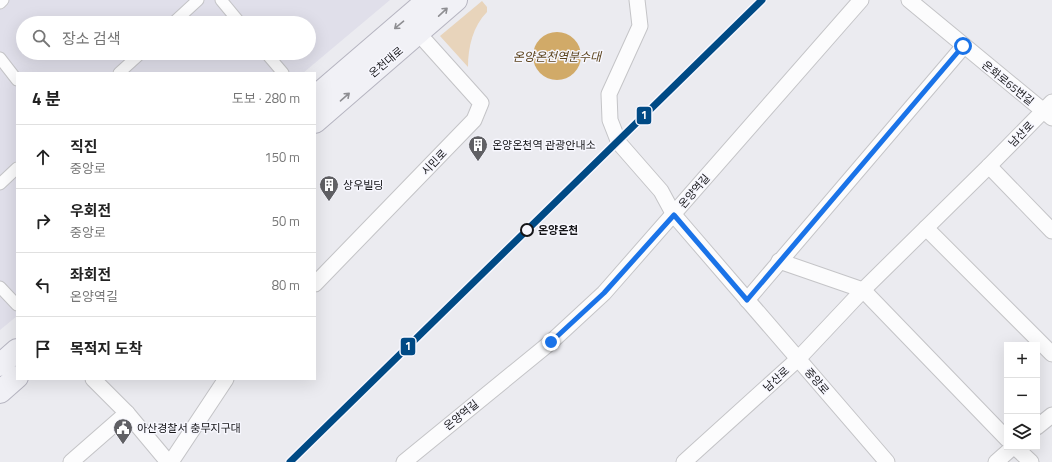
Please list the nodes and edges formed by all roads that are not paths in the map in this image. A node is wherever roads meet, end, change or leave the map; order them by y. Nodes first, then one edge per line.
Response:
1 (3, 0) edge
2 (198, 0) edge
3 (221, 0) edge
4 (428, 0) edge
5 (456, 0) edge
6 (637, 0) edge
7 (861, 0) edge
8 (909, 0) edge
9 (0, 3) edge
10 (181, 16) edge
11 (234, 16) edge
12 (419, 34) junction
13 (963, 46) junction
14 (0, 58) edge
15 (133, 60) edge
16 (272, 60) edge
17 (120, 72) edge
18 (282, 72) edge
19 (16, 79) edge
20 (316, 95) edge
21 (1049, 111) edge
22 (316, 121) edge
23 (990, 166) junction
24 (16, 169) edge
25 (0, 184) edge
26 (674, 215) junction
27 (926, 228) junction
28 (1052, 232) edge
29 (779, 261) junction
30 (316, 283) edge
31 (0, 287) edge
32 (863, 290) junction
33 (747, 300) junction
34 (16, 304) edge
35 (16, 351) edge
36 (1052, 354) edge
37 (798, 359) junction
38 (0, 365) edge
39 (16, 378) edge
40 (94, 380) edge
41 (225, 380) edge
42 (0, 392) edge
43 (127, 413) junction
44 (1052, 414) edge
45 (1040, 424) edge
46 (1004, 436) edge
47 (1010, 450) edge
48 (1017, 450) edge
49 (687, 461) edge
50 (71, 462) edge
51 (168, 462) edge
52 (171, 462) edge
53 (404, 462) edge
54 (887, 462) edge
55 (996, 462) edge
56 (1031, 462) edge

1 - 9 street
2 - 10 street
3 - 11 street
4 -> 20 main road, 온천대로
12 -> 5 main road, 온천대로
6 - 26 street, 중앙로
7 - 26 street, 온양역길
8 - 13 street, 온화로65번길
22 -> 12 main road, 온천대로
12 - 30 street, 시민로
13 - 21 street, 온화로65번길
13 - 29 street
14 - 19 street
15 - 17 street
16 - 18 street
21 - 23 street, 남산로
23 - 27 street, 남산로
23 - 28 street
24 - 25 street
26 - 33 street, 중앙로
26 - 53 street, 온양역길
27 - 32 street, 남산로
27 - 36 street
29 - 32 street
29 - 33 street
31 - 34 street
32 - 37 street, 남산로
32 - 46 street
33 - 37 street, 중앙로
35 - 38 main road
37 - 49 street, 남산로
37 - 54 street, 중앙로
39 - 42 main road
40 - 43 street
41 - 52 street
43 - 50 street
43 - 51 street
44 - 45 street
47 - 55 street
48 - 56 street

